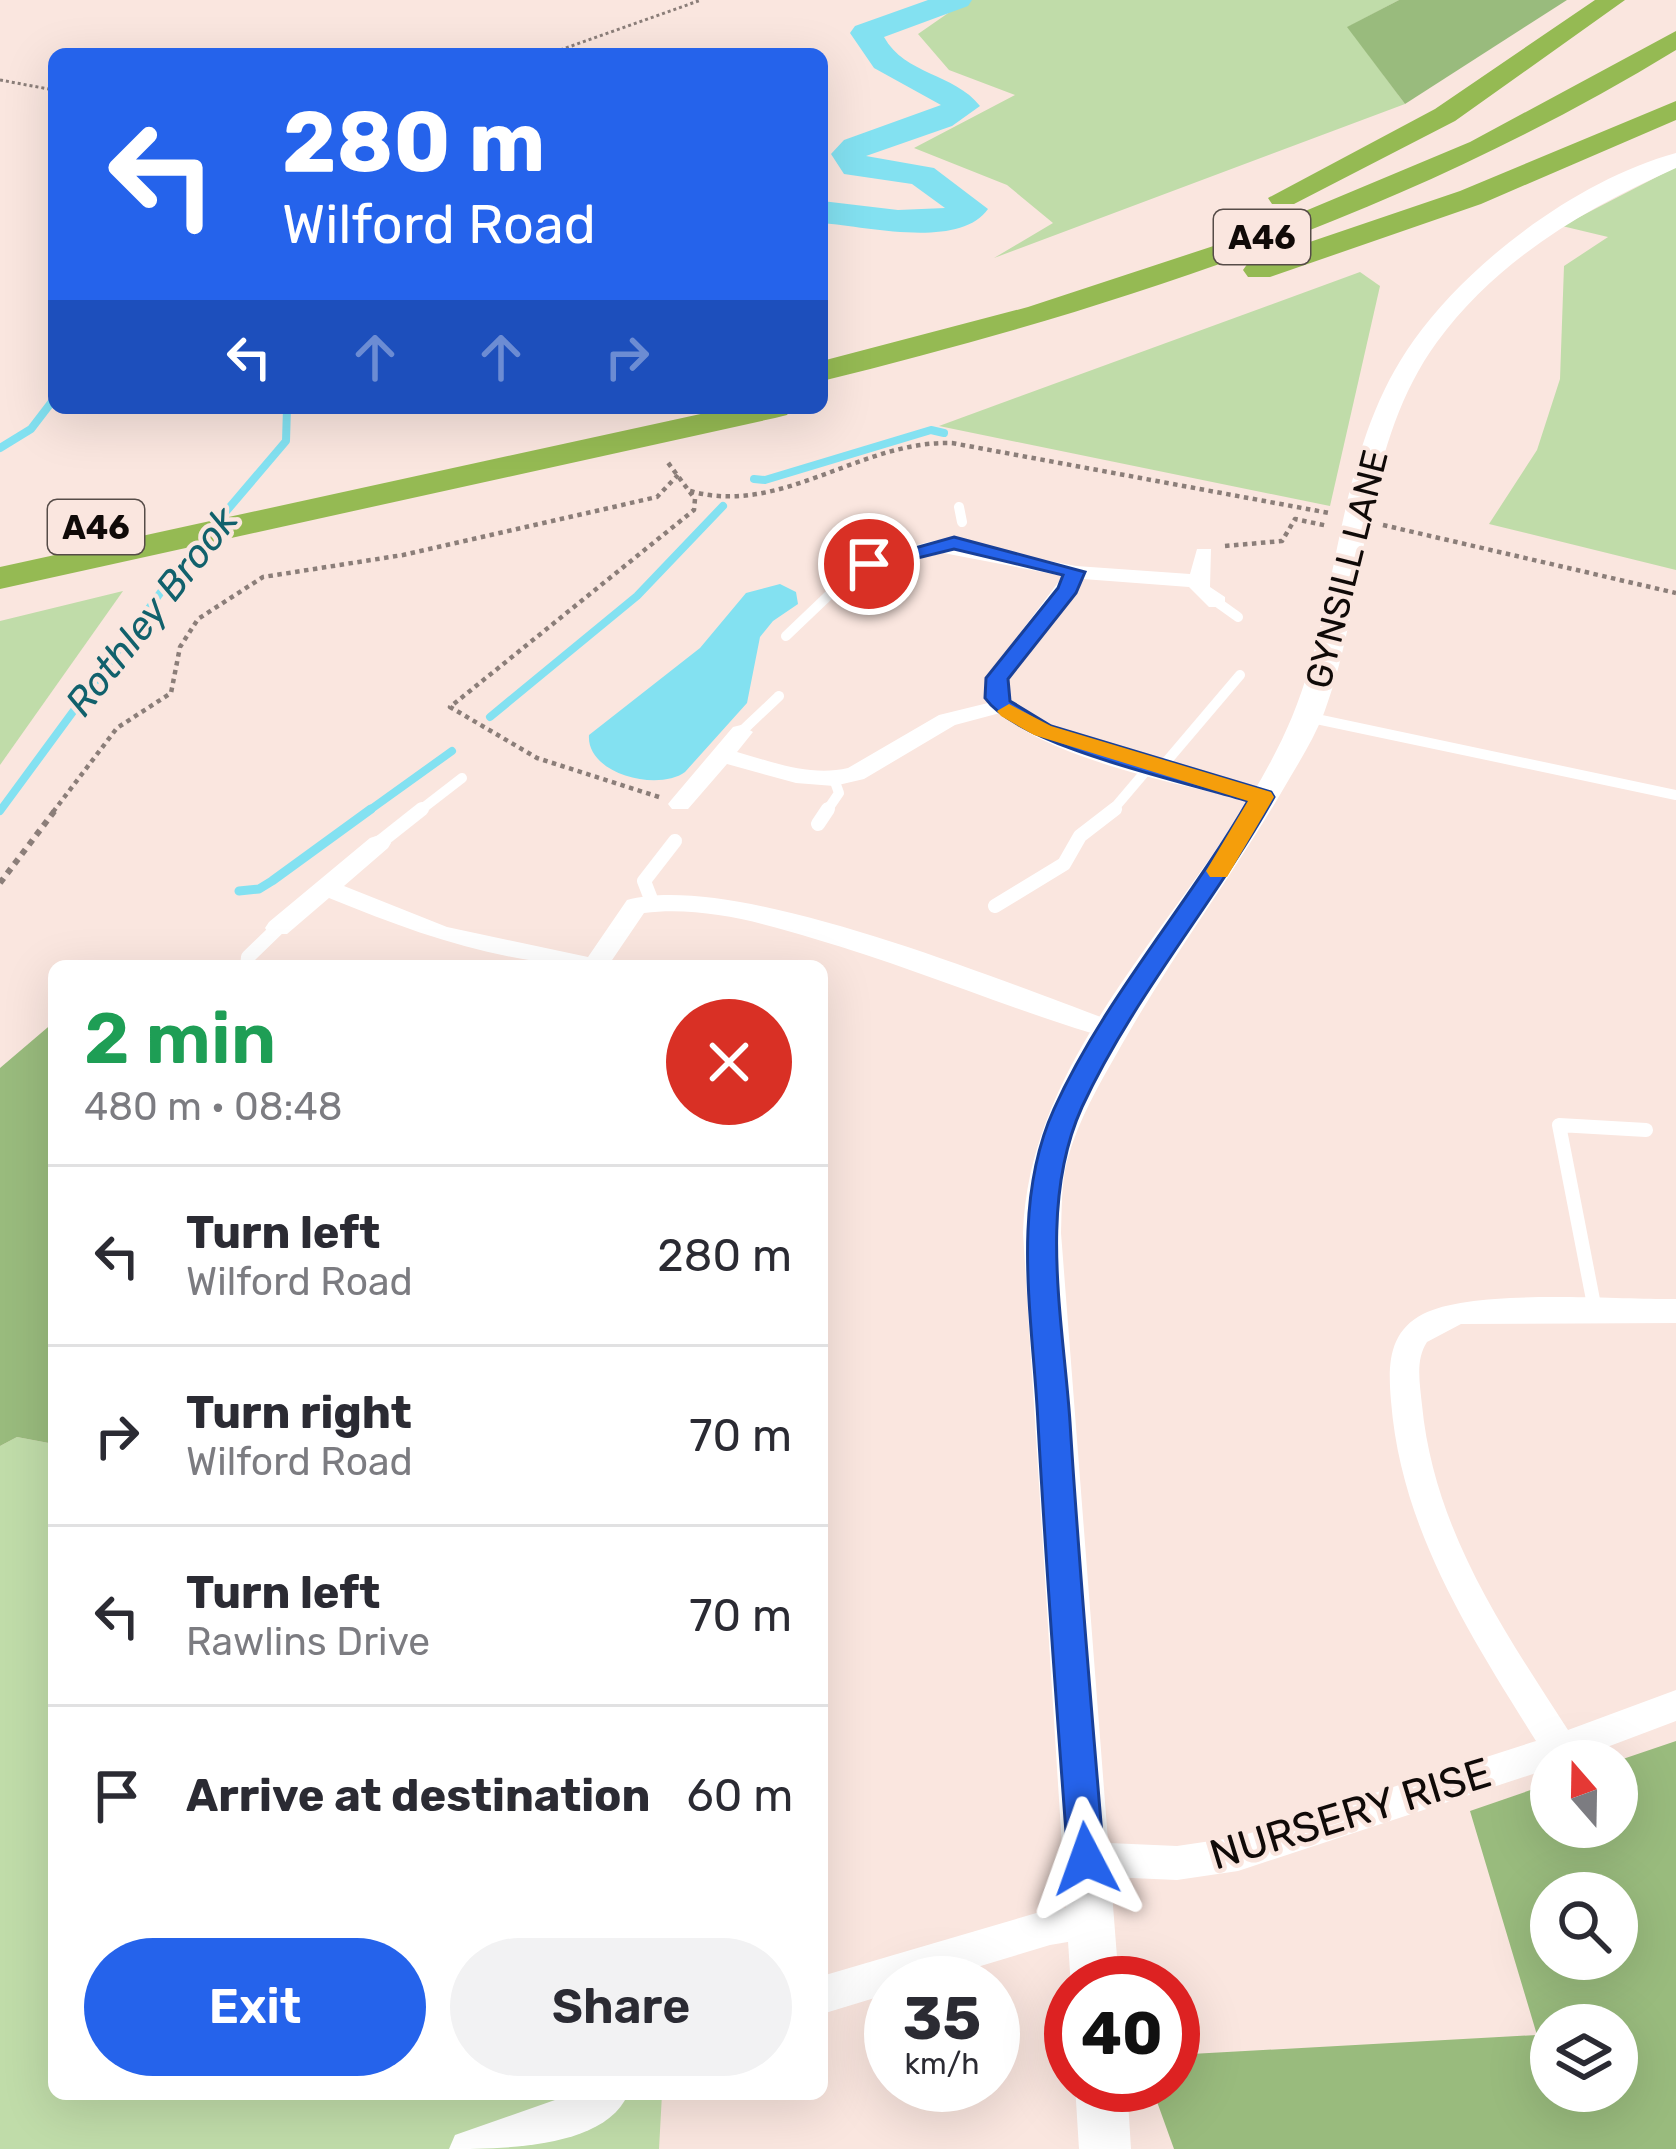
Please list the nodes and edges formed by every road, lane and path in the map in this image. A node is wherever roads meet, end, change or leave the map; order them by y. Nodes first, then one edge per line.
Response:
1 (701, 0) edge
2 (1612, 0) edge
3 (1676, 39) edge
4 (566, 48) edge
5 (1676, 67) edge
6 (0, 80) edge
7 (48, 89) edge
8 (1676, 109) edge
9 (1676, 160) edge
10 (1236, 277) junction
11 (828, 366) edge
12 (828, 366) edge
13 (828, 395) edge
14 (739, 414) edge
15 (662, 427) edge
16 (678, 476) junction
17 (690, 491) junction
18 (280, 502) junction
19 (1356, 525) junction
20 (0, 547) edge
21 (1204, 555) joint
22 (1075, 572) junction
23 (850, 575) joint
24 (0, 578) edge
25 (1198, 581) junction
26 (1676, 592) edge
27 (1217, 602) joint
28 (1238, 617) dead end
29 (786, 636) dead end
30 (1240, 675) dead end
31 (779, 696) dead end
32 (1002, 706) junction
33 (1307, 717) junction
34 (741, 732) joint
35 (722, 755) junction
36 (1156, 767) junction
37 (462, 778) dead end
38 (834, 779) junction
39 (1676, 795) edge
40 (1262, 797) junction
41 (680, 804) joint
42 (818, 824) dead end
43 (675, 841) dead end
44 (379, 843) joint
45 (0, 883) edge
46 (324, 887) junction
47 (651, 899) junction
48 (994, 906) dead end
49 (278, 928) joint
50 (248, 960) edge
51 (563, 960) edge
52 (596, 960) edge
53 (1111, 1030) junction
54 (1646, 1130) dead end
55 (1594, 1310) junction
56 (1676, 1311) edge
57 (1676, 1705) edge
58 (1554, 1740) edge
59 (1586, 1740) edge
60 (1530, 1760) edge
61 (1086, 1859) junction
62 (1090, 1923) junction
63 (1092, 1956) edge
64 (828, 1994) edge
65 (599, 2100) edge
66 (1103, 2112) edge
67 (469, 2149) edge
68 (1105, 2149) edge

1 - 4 path
2 - 11 highway, A46
3 - 12 highway, A46
5 - 10 highway, A46
6 - 7 path
8 - 10 highway, A46
9 - 19 street, GYNSILL LANE
10 - 13 highway, A46
14 - 15 highway, A46
15 - 16 path
15 - 18 highway, A46
16 - 17 path
16 - 45 path
17 - 19 path
17 - 41 path
18 - 20 highway, A46
18 - 24 highway, A46
19 - 21 path
19 - 26 path
19 - 33 street, GYNSILL LANE
21 - 25 street
22 - 23 street
22 - 25 street
22 - 32 street
23 - 29 lane
25 - 27 street
27 - 28 lane
30 - 36 lane
31 - 34 lane
32 - 36 street
32 - 38 street
33 - 39 lane
33 - 40 street, GYNSILL LANE
34 - 35 street
35 - 38 street
35 - 41 street
36 - 40 street
36 - 48 lane
37 - 44 lane
38 - 42 lane
40 - 53 street, GYNSILL LANE
43 - 47 lane
44 - 46 street
46 - 49 street
46 - 51 street
47 - 52 street
47 - 53 street
49 - 50 lane
53 - 61 street, GYNSILL LANE
54 - 55 lane
55 - 56 street
55 - 58 street
57 - 59 street, NURSERY RISE
60 - 61 street, NURSERY RISE
61 - 62 street, GYNSILL LANE
62 - 63 street, GYNSILL LANE
62 - 64 street
65 - 67 street
66 - 68 street

